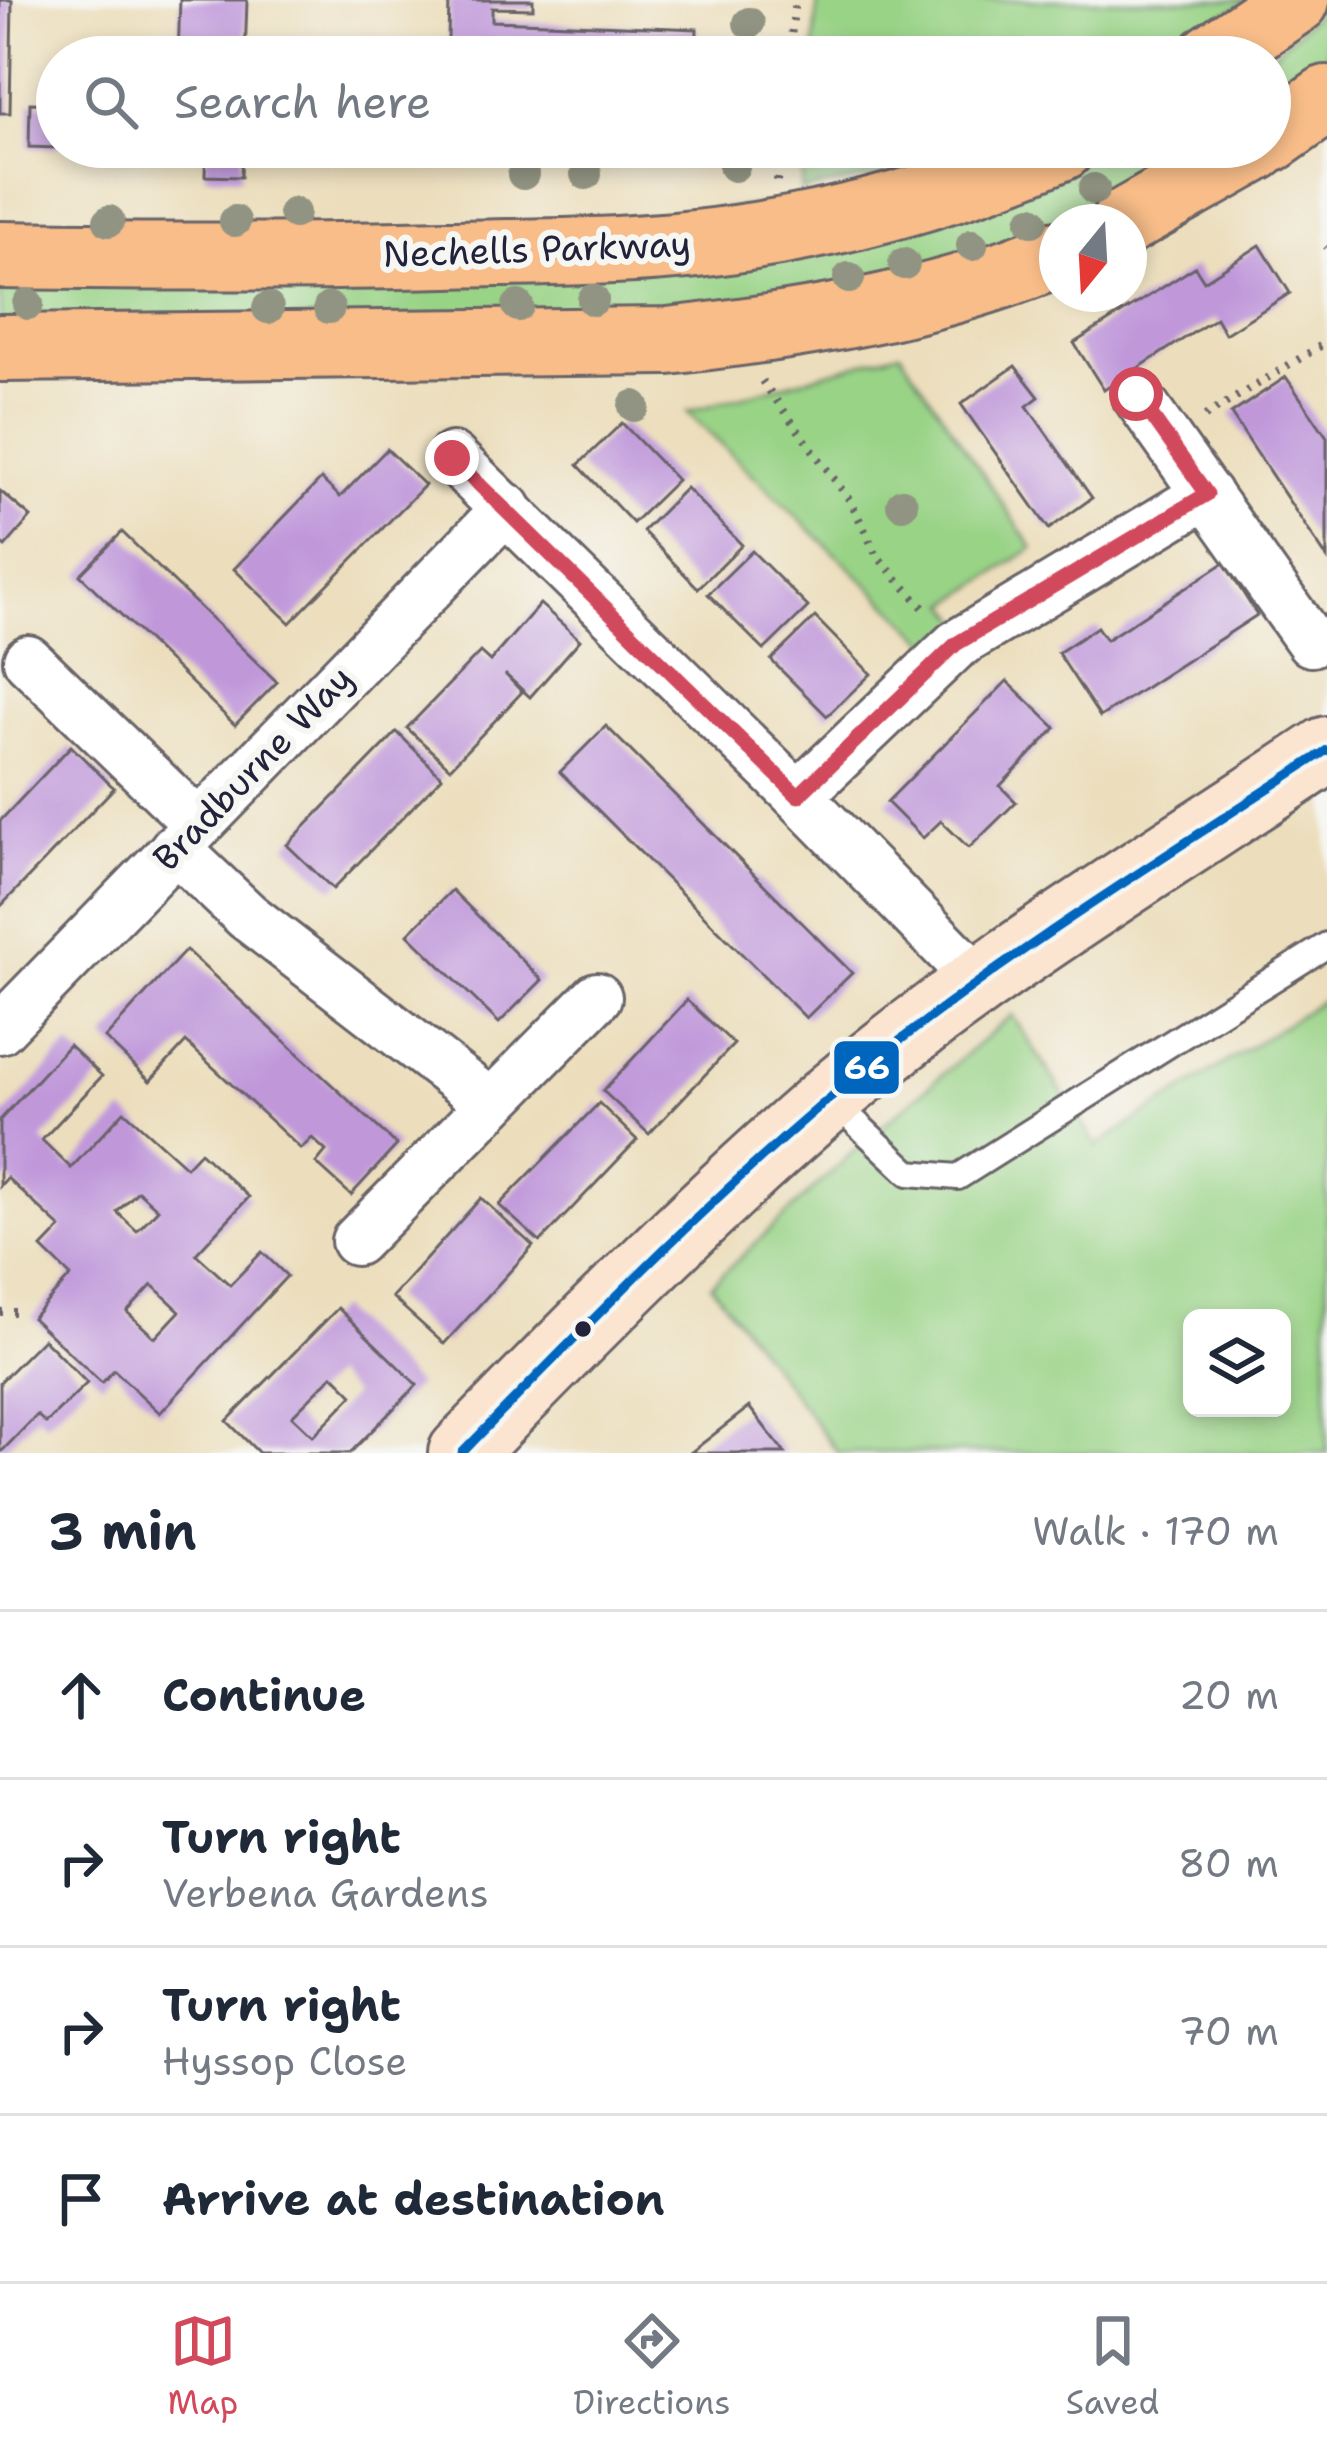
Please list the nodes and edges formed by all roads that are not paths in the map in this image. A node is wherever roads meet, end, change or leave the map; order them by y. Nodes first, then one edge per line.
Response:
1 (1296, 0) edge
2 (1243, 36) edge
3 (1327, 99) edge
4 (1291, 124) edge
5 (1012, 168) edge
6 (1220, 168) edge
7 (1147, 210) edge
8 (0, 255) edge
9 (1039, 262) edge
10 (0, 349) edge
11 (1136, 394) dead end
12 (452, 458) dead end
13 (1207, 494) junction
14 (507, 508) junction
15 (1311, 642) dead end
16 (28, 660) dead end
17 (1327, 750) edge
18 (798, 796) junction
19 (187, 836) junction
20 (1327, 945) edge
21 (981, 982) junction
22 (597, 997) dead end
23 (0, 1030) edge
24 (830, 1098) junction
25 (491, 1104) junction
26 (356, 1241) dead end
27 (462, 1453) edge

1 - 2 main road
3 - 4 main road
5 - 8 main road, Nechells Parkway
6 - 7 main road
9 - 10 main road
11 - 13 street
12 - 14 street
13 - 15 street
13 - 18 street
14 - 18 street
14 - 19 street, Bradburne Way
16 - 19 street
17 - 21 street
18 - 21 street
19 - 23 street, Bradburne Way
19 - 25 street
20 - 24 lane
21 - 24 street
22 - 25 street
24 - 27 street
25 - 26 street

